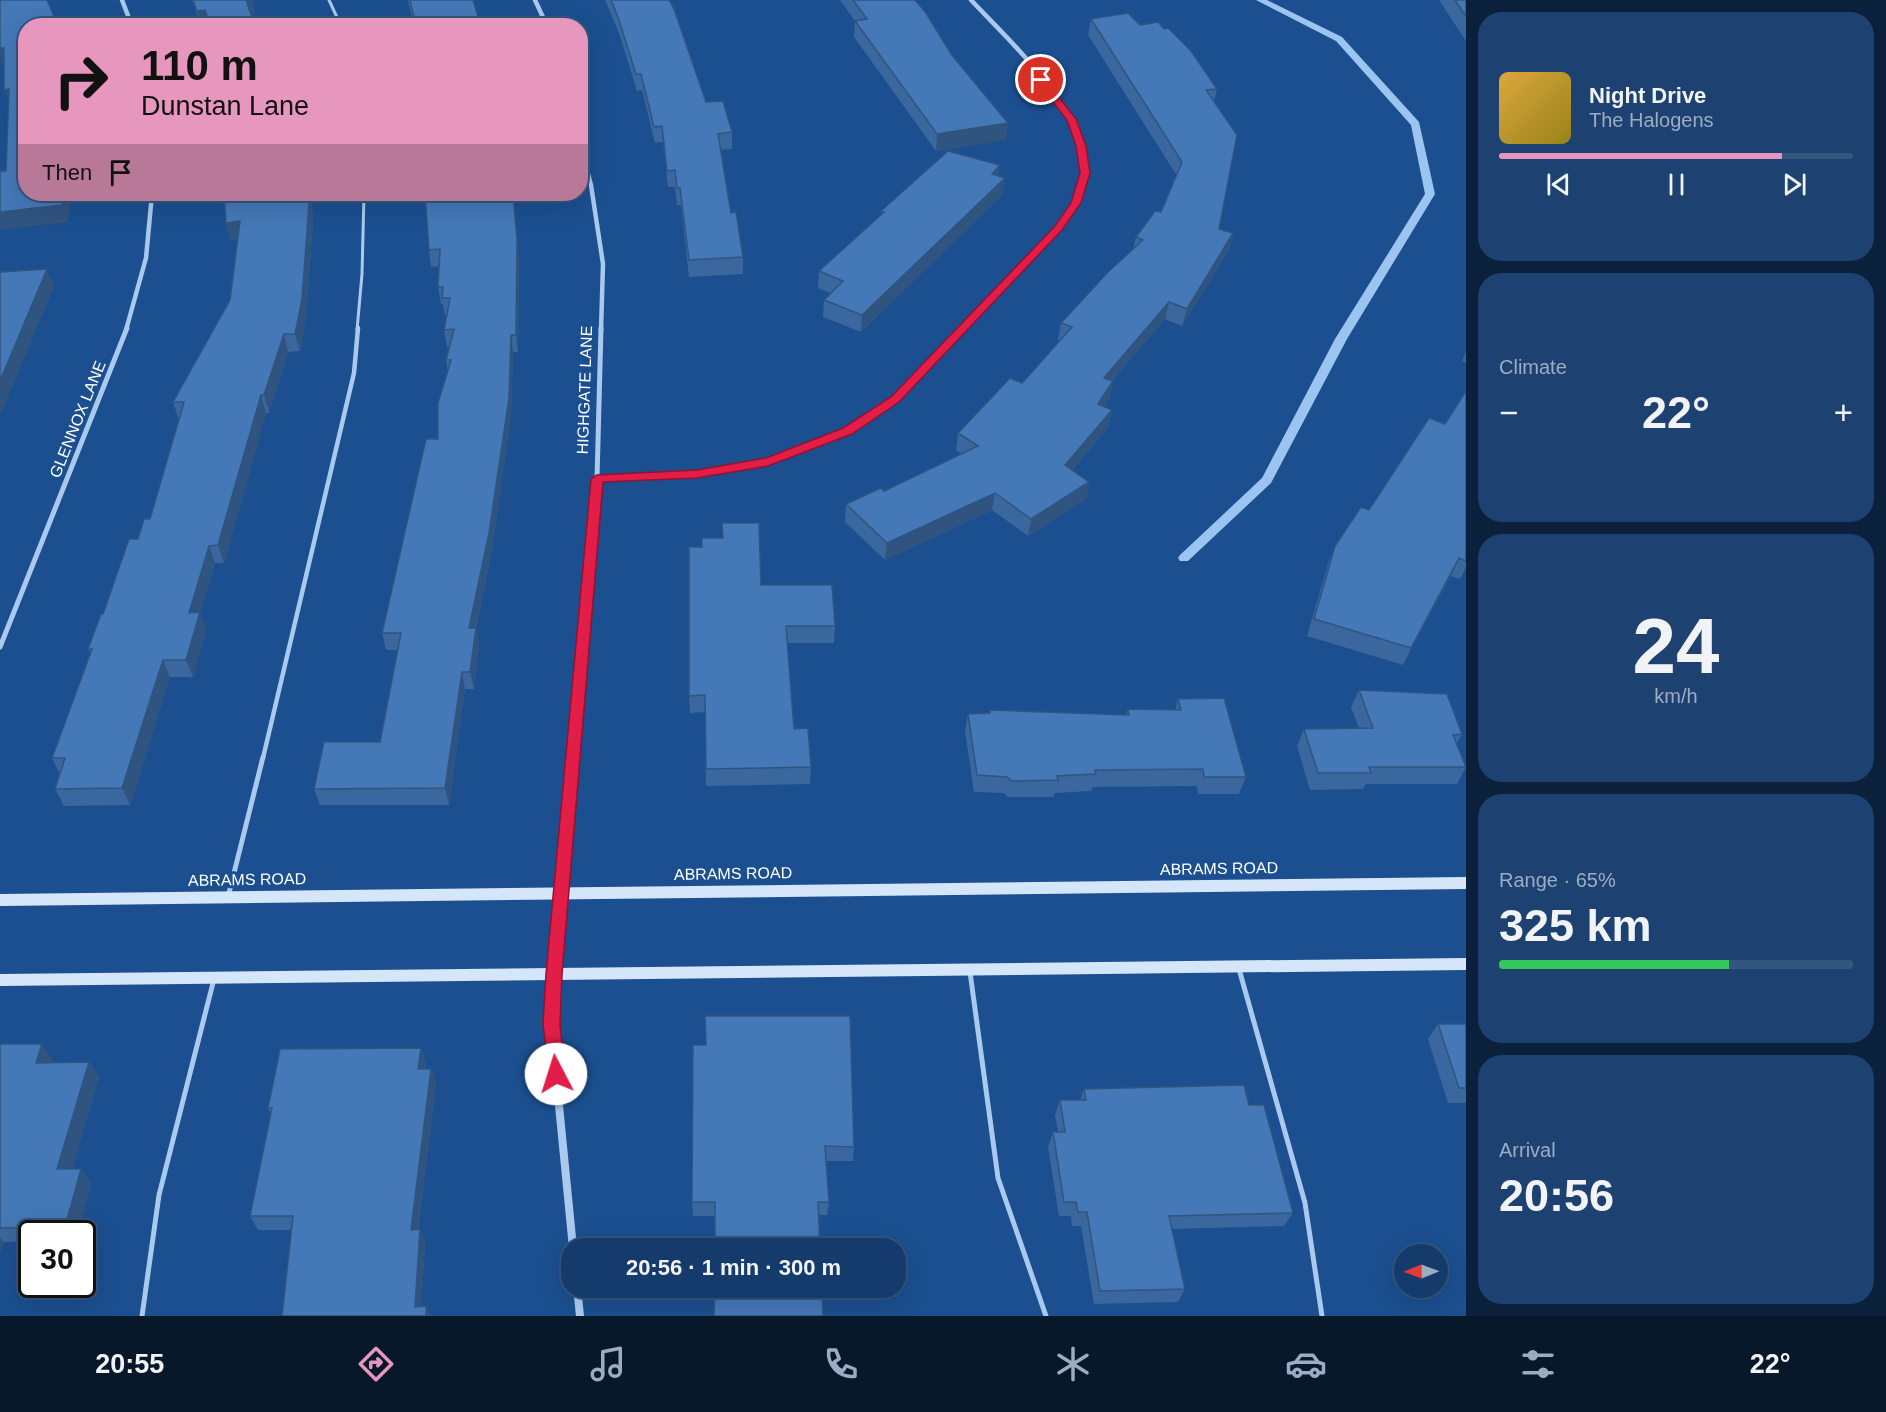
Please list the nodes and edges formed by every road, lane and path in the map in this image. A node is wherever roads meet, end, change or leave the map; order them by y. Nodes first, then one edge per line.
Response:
1 (122, 0) edge
2 (329, 0) edge
3 (535, 0) edge
4 (971, 0) edge
5 (129, 18) edge
6 (337, 18) edge
7 (544, 18) edge
8 (588, 174) edge
9 (152, 201) edge
10 (364, 201) edge
11 (597, 479) junction
12 (0, 647) edge
13 (1466, 883) edge
14 (560, 893) junction
15 (228, 897) junction
16 (0, 900) edge
17 (1466, 964) edge
18 (1239, 967) junction
19 (970, 970) junction
20 (554, 974) junction
21 (214, 977) junction
22 (0, 980) edge
23 (572, 1238) edge
24 (578, 1298) edge
25 (142, 1316) edge
26 (580, 1316) edge
27 (1046, 1316) edge
28 (1322, 1316) edge

1 - 5 street
2 - 6 lane
3 - 7 street
4 - 11 street
8 - 11 street, HIGHGATE LANE
9 - 12 street, GLENNOX LANE
10 - 15 lane
11 - 14 street, HIGHGATE LANE
13 - 14 main road, ABRAMS ROAD
14 - 15 main road, ABRAMS ROAD
14 - 20 street, HIGHGATE LANE
15 - 16 main road, ABRAMS ROAD
17 - 18 main road
18 - 19 main road
18 - 28 lane
19 - 20 main road
19 - 27 lane
20 - 21 main road
20 - 23 street, HIGHGATE LANE
21 - 22 main road
21 - 25 lane
24 - 26 street

